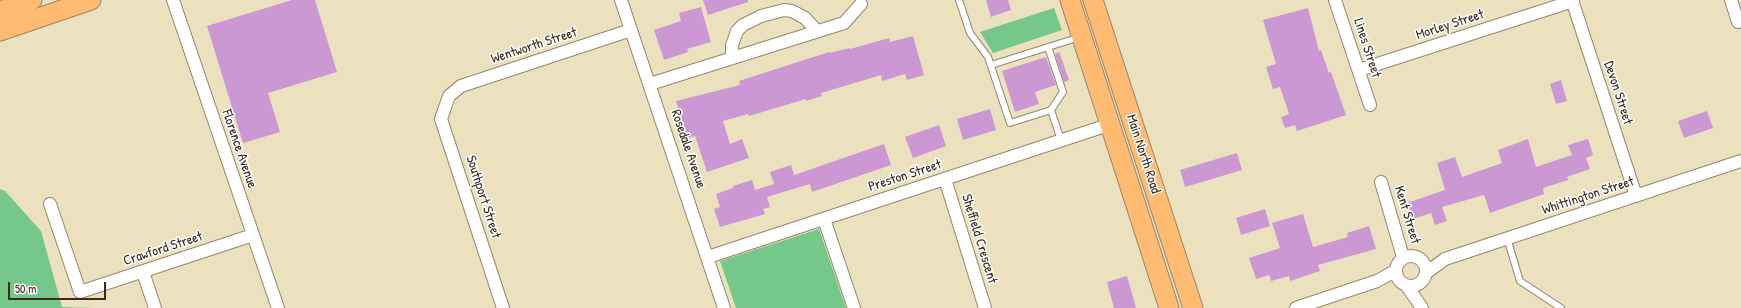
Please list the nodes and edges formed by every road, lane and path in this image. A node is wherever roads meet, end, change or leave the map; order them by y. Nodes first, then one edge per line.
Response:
1 (32, 0) edge
2 (91, 0) edge
3 (173, 0) edge
4 (621, 0) edge
5 (959, 0) edge
6 (1070, 0) edge
7 (1093, 0) edge
8 (1335, 0) edge
9 (1573, 0) edge
10 (1731, 0) edge
11 (861, 4) dead end
12 (0, 11) edge
13 (1738, 22) dead end
14 (0, 30) edge
15 (631, 30) junction
16 (817, 31) junction
17 (1082, 36) junction
18 (1048, 47) junction
19 (732, 58) junction
20 (991, 65) junction
21 (1359, 70) junction
22 (650, 84) junction
23 (449, 96) joint
24 (1370, 105) dead end
25 (1051, 110) junction
26 (1131, 117) junction
27 (1111, 124) junction
28 (1061, 140) junction
29 (1741, 161) edge
30 (945, 179) junction
31 (1381, 182) dead end
32 (1636, 196) junction
33 (50, 204) dead end
34 (824, 219) junction
35 (253, 235) junction
36 (1508, 238) junction
37 (708, 257) junction
38 (1404, 257) junction
39 (1421, 258) junction
40 (1445, 259) junction
41 (143, 272) junction
42 (1423, 278) junction
43 (1400, 279) junction
44 (1422, 306) edge
45 (1303, 307) edge
46 (155, 308) edge
47 (278, 308) edge
48 (503, 308) edge
49 (724, 308) edge
50 (854, 308) edge
51 (985, 308) edge
52 (1169, 308) edge
53 (1193, 308) edge
54 (1561, 308) edge

1 - 12 highway
2 - 14 highway
3 - 35 street, Florence Avenue
4 - 15 street, Rosedale Avenue
5 - 20 lane
6 - 17 highway, Main North Road
7 - 26 highway, Main North Road
8 - 21 street, Lines Street
9 - 21 street, Morley Street
9 - 32 street, Devon Street
10 - 13 street
11 - 16 street
15 - 22 street, Rosedale Avenue
15 - 23 street, Wentworth Street
16 - 19 street
16 - 19 street
17 - 18 lane
17 - 27 highway, Main North Road
18 - 20 lane
18 - 25 lane
19 - 22 street
20 - 25 lane
21 - 24 street, Lines Street
22 - 37 street, Rosedale Avenue
23 - 48 street, Southport Street
25 - 28 lane
26 - 27 highway
26 - 53 highway, Main North Road
27 - 28 street, Preston Street
27 - 52 highway, Main North Road
28 - 30 street, Preston Street
29 - 32 street, Whittington Street
30 - 34 street, Preston Street
30 - 51 street, Sheffield Crescent
31 - 38 street, Kent Street
32 - 36 street, Whittington Street
33 - 41 street, Crawford Street
34 - 37 street, Preston Street
34 - 50 street
35 - 41 street, Crawford Street
35 - 47 street, Florence Avenue
36 - 40 street, Whittington Street
36 - 54 lane
37 - 49 street, Rosedale Avenue
38 - 39 street
38 - 43 street
39 - 40 street, Whittington Street
39 - 42 street
40 - 42 street, Whittington Street
41 - 46 street
42 - 43 street
42 - 44 street
43 - 44 street
43 - 45 street

